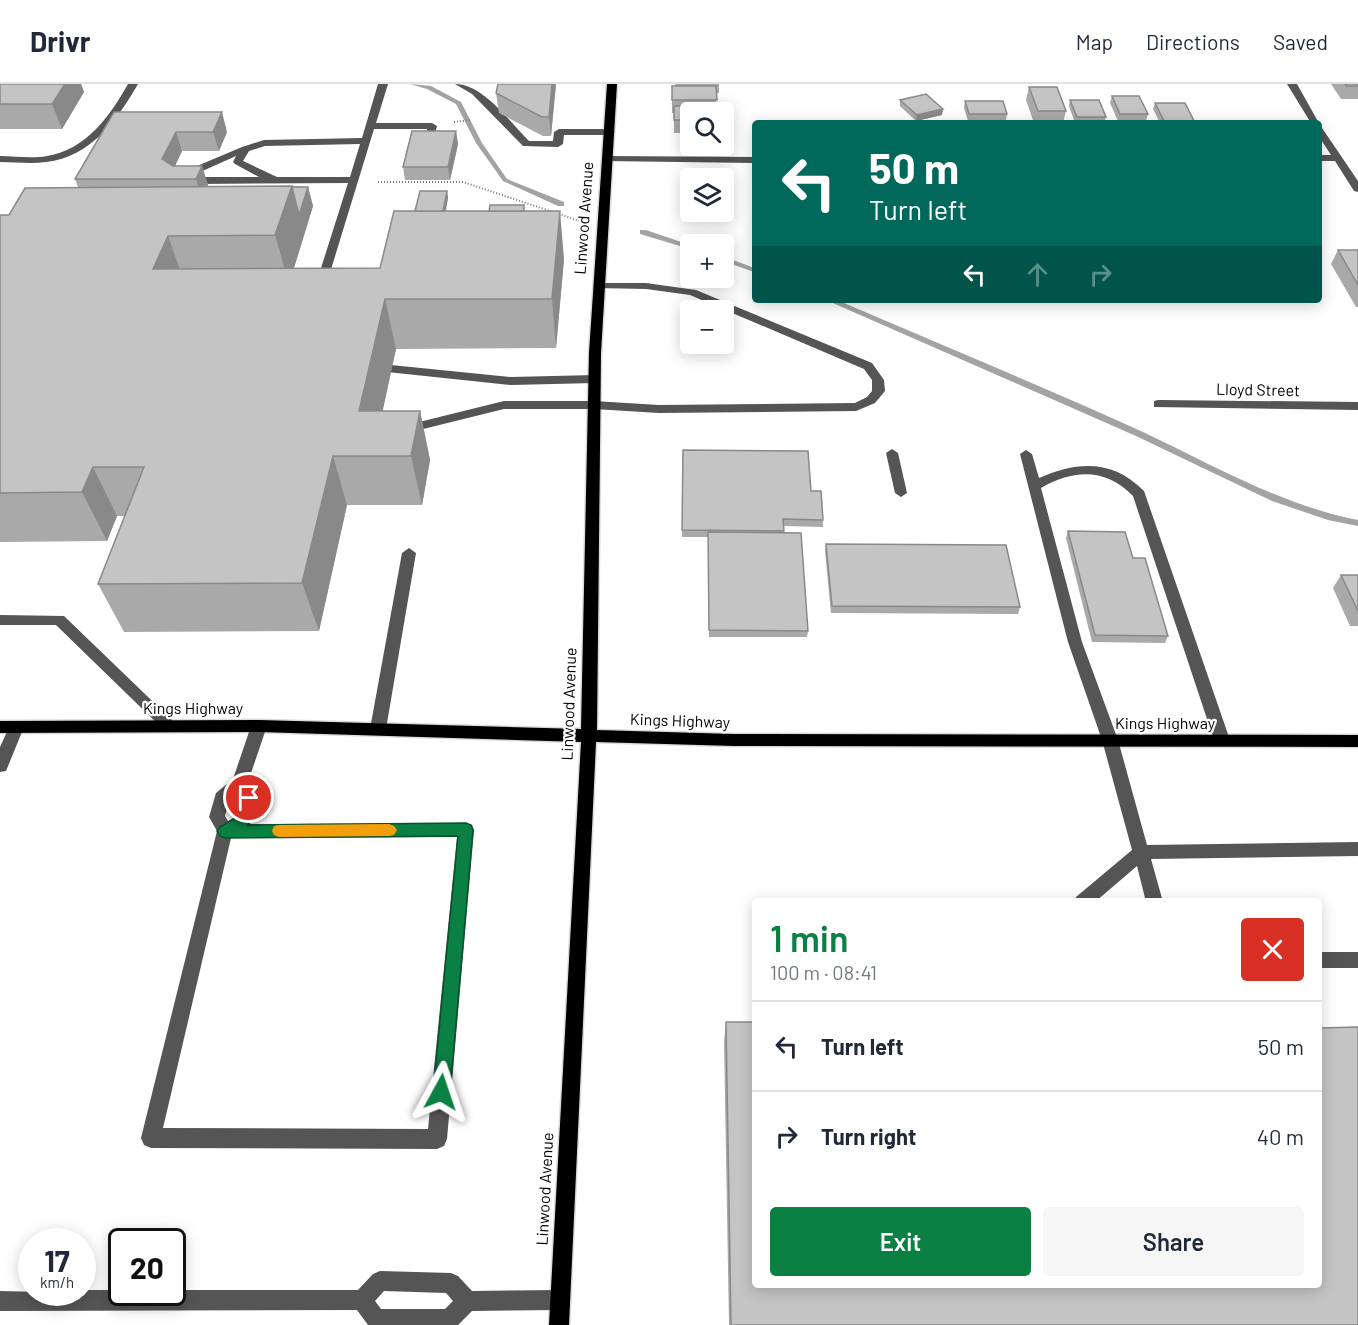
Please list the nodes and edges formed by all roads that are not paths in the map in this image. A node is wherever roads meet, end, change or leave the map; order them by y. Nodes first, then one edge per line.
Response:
1 (133, 84) edge
2 (460, 84) edge
3 (612, 84) edge
4 (1292, 84) edge
5 (382, 87) edge
6 (1314, 120) edge
7 (370, 126) junction
8 (610, 132) junction
9 (430, 134) edge
10 (1322, 134) edge
11 (366, 141) junction
12 (245, 149) junction
13 (1322, 158) edge
14 (1337, 158) junction
15 (0, 159) edge
16 (608, 159) junction
17 (752, 160) edge
18 (276, 180) junction
19 (353, 181) junction
20 (1358, 189) edge
21 (600, 286) junction
22 (317, 298) edge
23 (391, 369) dead end
24 (595, 379) junction
25 (1158, 404) dead end
26 (594, 405) junction
27 (1358, 406) edge
28 (388, 434) edge
29 (892, 453) dead end
30 (1026, 454) dead end
31 (1035, 486) junction
32 (901, 493) dead end
33 (409, 553) dead end
34 (0, 620) edge
35 (168, 725) junction
36 (259, 726) junction
37 (0, 727) edge
38 (16, 727) junction
39 (378, 729) junction
40 (589, 735) junction
41 (1110, 740) junction
42 (1222, 740) junction
43 (1358, 741) edge
44 (0, 766) edge
45 (240, 783) junction
46 (225, 831) junction
47 (1358, 849) edge
48 (1141, 852) junction
49 (1087, 898) edge
50 (1154, 898) edge
51 (1322, 960) edge
52 (1358, 960) edge
53 (0, 1300) edge
54 (362, 1300) junction
55 (560, 1300) junction
56 (468, 1302) junction
57 (559, 1325) edge

1 - 15 street
2 - 8 street
3 - 8 main road, Linwood Avenue
4 - 6 street
5 - 7 street
7 - 9 street
7 - 11 street
8 - 16 main road, Linwood Avenue
10 - 14 street
11 - 12 street
11 - 19 street
12 - 18 street
12 - 18 street
13 - 14 street
14 - 20 street
16 - 17 street
16 - 21 main road, Linwood Avenue
18 - 19 street
19 - 22 street
21 - 24 main road, Linwood Avenue
21 - 26 street
23 - 24 street
24 - 26 main road, Linwood Avenue
25 - 27 street, Lloyd Street
26 - 28 street
26 - 40 main road, Linwood Avenue
29 - 32 street
30 - 31 street
31 - 41 street
31 - 42 street
33 - 39 street
34 - 35 street
35 - 36 main road, Kings Highway
35 - 38 main road, Kings Highway
36 - 39 main road, Kings Highway
36 - 45 street
37 - 38 main road, Kings Highway
38 - 44 street
39 - 40 main road, Kings Highway
40 - 41 main road, Kings Highway
40 - 55 main road, Linwood Avenue
41 - 42 main road, Kings Highway
41 - 48 street
42 - 43 main road, Kings Highway
45 - 46 street
45 - 46 street
46 - 46 street
47 - 48 street
48 - 49 street
48 - 50 street
51 - 52 street
53 - 54 street
54 - 56 street
54 - 56 street
55 - 56 street
55 - 57 main road, Linwood Avenue

